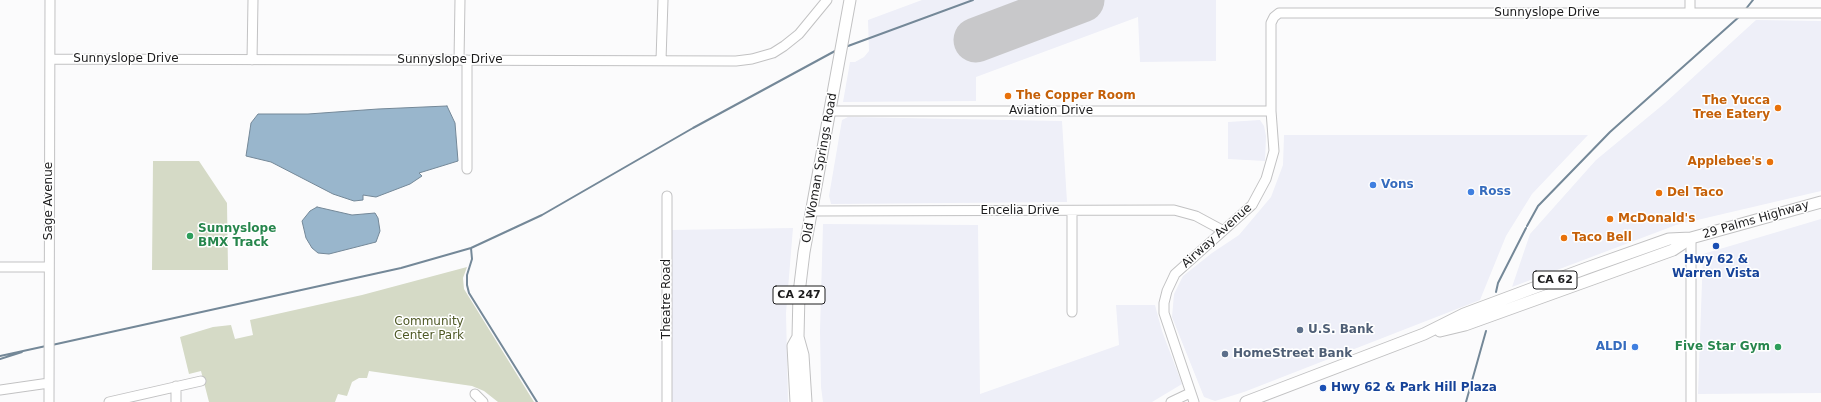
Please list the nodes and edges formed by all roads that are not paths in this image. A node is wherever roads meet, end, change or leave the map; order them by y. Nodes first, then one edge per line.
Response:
1 (50, 0) edge
2 (253, 0) edge
3 (460, 0) edge
4 (663, 0) edge
5 (827, 0) edge
6 (850, 0) edge
7 (1690, 0) edge
8 (1690, 12) junction
9 (1821, 14) edge
10 (1274, 17) joint
11 (50, 59) junction
12 (252, 60) junction
13 (463, 60) junction
14 (661, 60) junction
15 (830, 111) junction
16 (1271, 111) junction
17 (467, 169) dead end
18 (667, 196) dead end
19 (1821, 202) edge
20 (812, 211) junction
21 (1072, 211) junction
22 (1222, 230) junction
23 (1691, 238) junction
24 (0, 267) edge
25 (49, 267) junction
26 (1072, 312) dead end
27 (798, 337) junction
28 (201, 380) dead end
29 (49, 383) junction
30 (176, 386) junction
31 (0, 390) edge
32 (1190, 393) junction
33 (475, 394) dead end
34 (49, 402) edge
35 (109, 402) edge
36 (176, 402) edge
37 (483, 402) edge
38 (667, 402) edge
39 (796, 402) edge
40 (806, 402) edge
41 (1171, 402) edge
42 (1194, 402) edge
43 (1246, 402) edge
44 (1691, 402) edge

1 - 11 street, Sage Avenue
2 - 12 street
3 - 13 street
4 - 14 street
5 - 14 street, Sunnyslope Drive
6 - 15 main road, Old Woman Springs Road / CA 247
7 - 8 street
8 - 9 street, Sunnyslope Drive
8 - 10 street, Sunnyslope Drive
10 - 16 street, Airway Avenue
11 - 12 street, Sunnyslope Drive
11 - 25 street, Sage Avenue
12 - 13 street, Sunnyslope Drive
13 - 14 street, Sunnyslope Drive
13 - 17 street
15 - 16 street, Aviation Drive
15 - 20 main road, Old Woman Springs Road / CA 247
16 - 22 street, Airway Avenue
18 - 38 street, Theatre Road
19 - 23 main road, 29 Palms Highway / CA 62
20 - 21 street, Encelia Drive
20 - 27 main road, Old Woman Springs Road / CA 247
21 - 22 street, Encelia Drive
21 - 26 street
22 - 32 street, Airway Avenue
23 - 43 main road, 29 Palms Highway / CA 62
23 - 44 street
24 - 25 street
25 - 29 street, Sage Avenue
27 - 39 main road, Old Woman Springs Road / CA 247
27 - 40 main road, Old Woman Springs Road / CA 247
28 - 30 street
29 - 31 street
29 - 34 street, Sage Avenue
30 - 35 street
30 - 36 street
32 - 41 street
32 - 42 street, Airway Avenue
33 - 37 street

